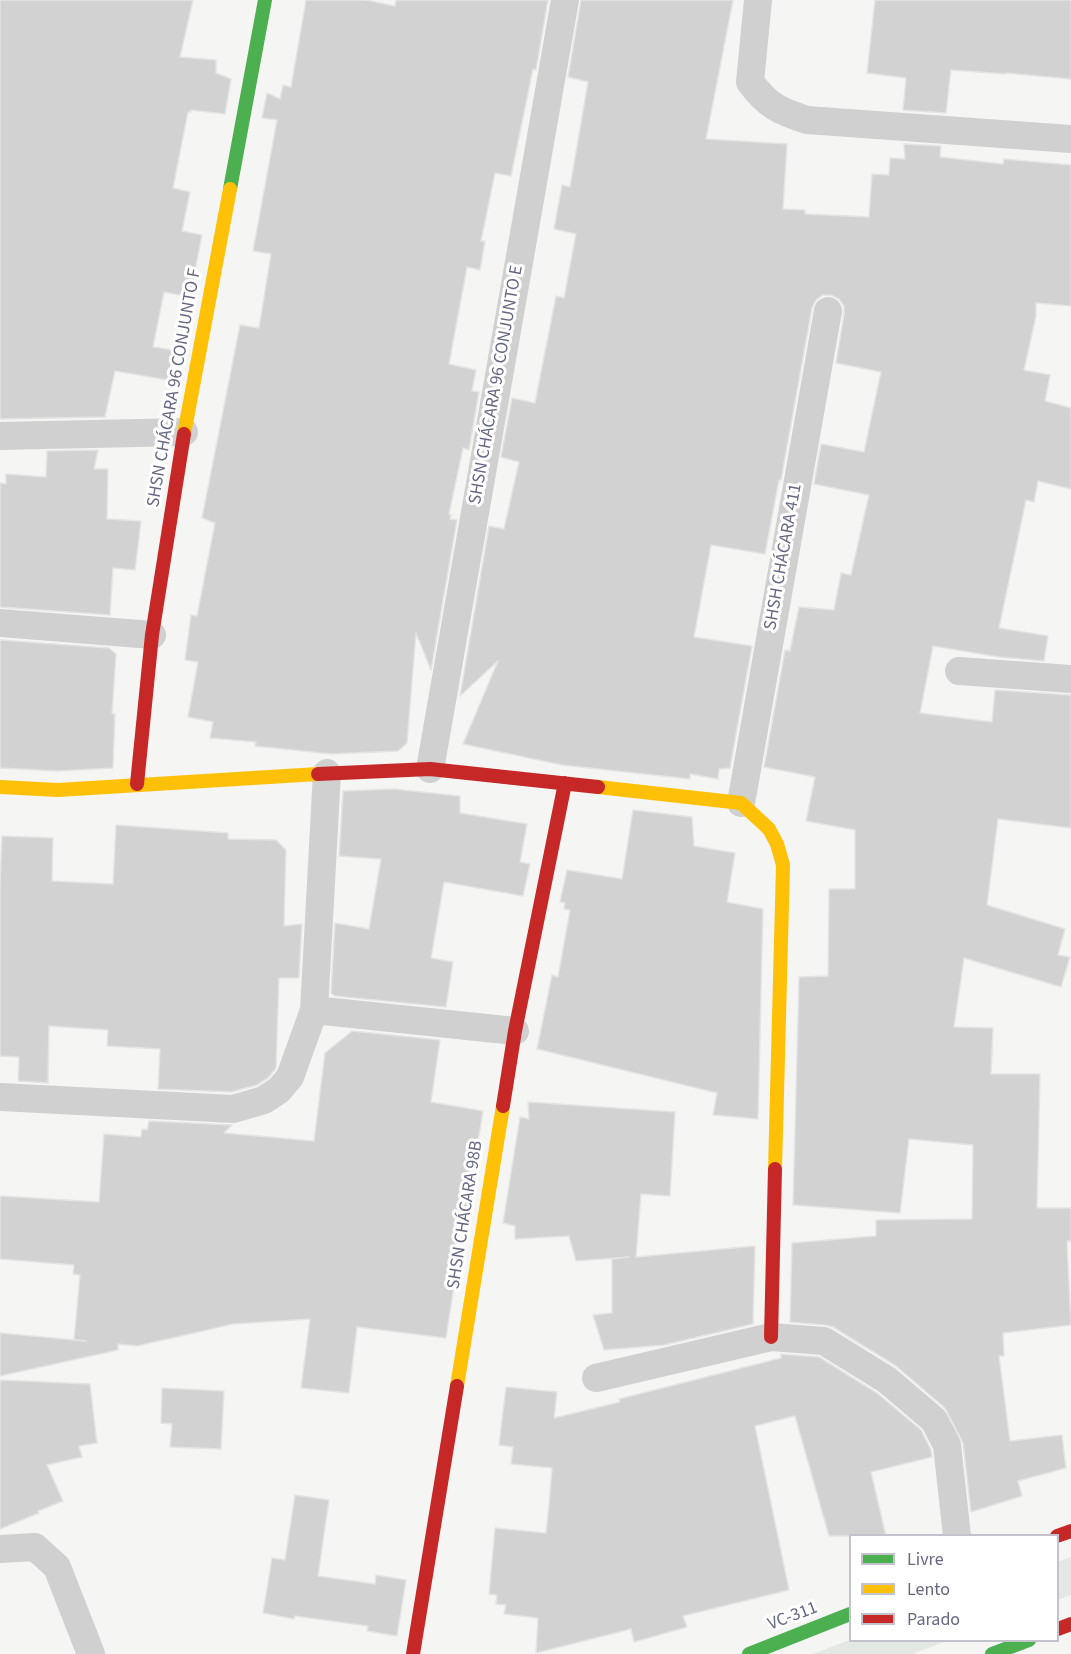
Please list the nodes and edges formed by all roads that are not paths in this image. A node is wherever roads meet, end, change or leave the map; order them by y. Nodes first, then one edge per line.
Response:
1 (265, 0) edge
2 (565, 0) edge
3 (758, 0) edge
4 (1071, 139) edge
5 (828, 311) dead end
6 (184, 432) junction
7 (0, 436) edge
8 (0, 623) edge
9 (152, 635) junction
10 (959, 671) dead end
11 (1071, 679) edge
12 (430, 769) junction
13 (327, 773) junction
14 (565, 783) junction
15 (137, 784) junction
16 (0, 788) edge
17 (741, 803) junction
18 (314, 1010) junction
19 (514, 1031) junction
20 (0, 1097) edge
21 (771, 1337) junction
22 (596, 1378) dead end
23 (957, 1534) edge
24 (0, 1548) edge
25 (849, 1614) edge
26 (849, 1621) edge
27 (828, 1637) dead end
28 (1026, 1642) edge
29 (91, 1654) edge
30 (413, 1654) edge
31 (749, 1654) edge
32 (992, 1654) edge

1 - 6 street, SHSN CHÁCARA 96 CONJUNTO F
2 - 12 street, SHSN CHÁCARA 96 CONJUNTO E
3 - 4 street
5 - 17 street, SHSH CHÁCARA 411
6 - 7 street
6 - 9 street, SHSN CHÁCARA 96 CONJUNTO F
8 - 9 street
9 - 15 street, SHSN CHÁCARA 96 CONJUNTO F
10 - 11 street
12 - 13 street
12 - 14 street
13 - 15 street
13 - 18 street
14 - 17 street
14 - 19 street, SHSN CHÁCARA 98B
15 - 16 street
17 - 21 street
18 - 19 street
18 - 20 street
19 - 30 street, SHSN CHÁCARA 98B
21 - 22 street
21 - 23 street
24 - 29 street
25 - 31 street, VC-311
26 - 27 street
28 - 32 street

